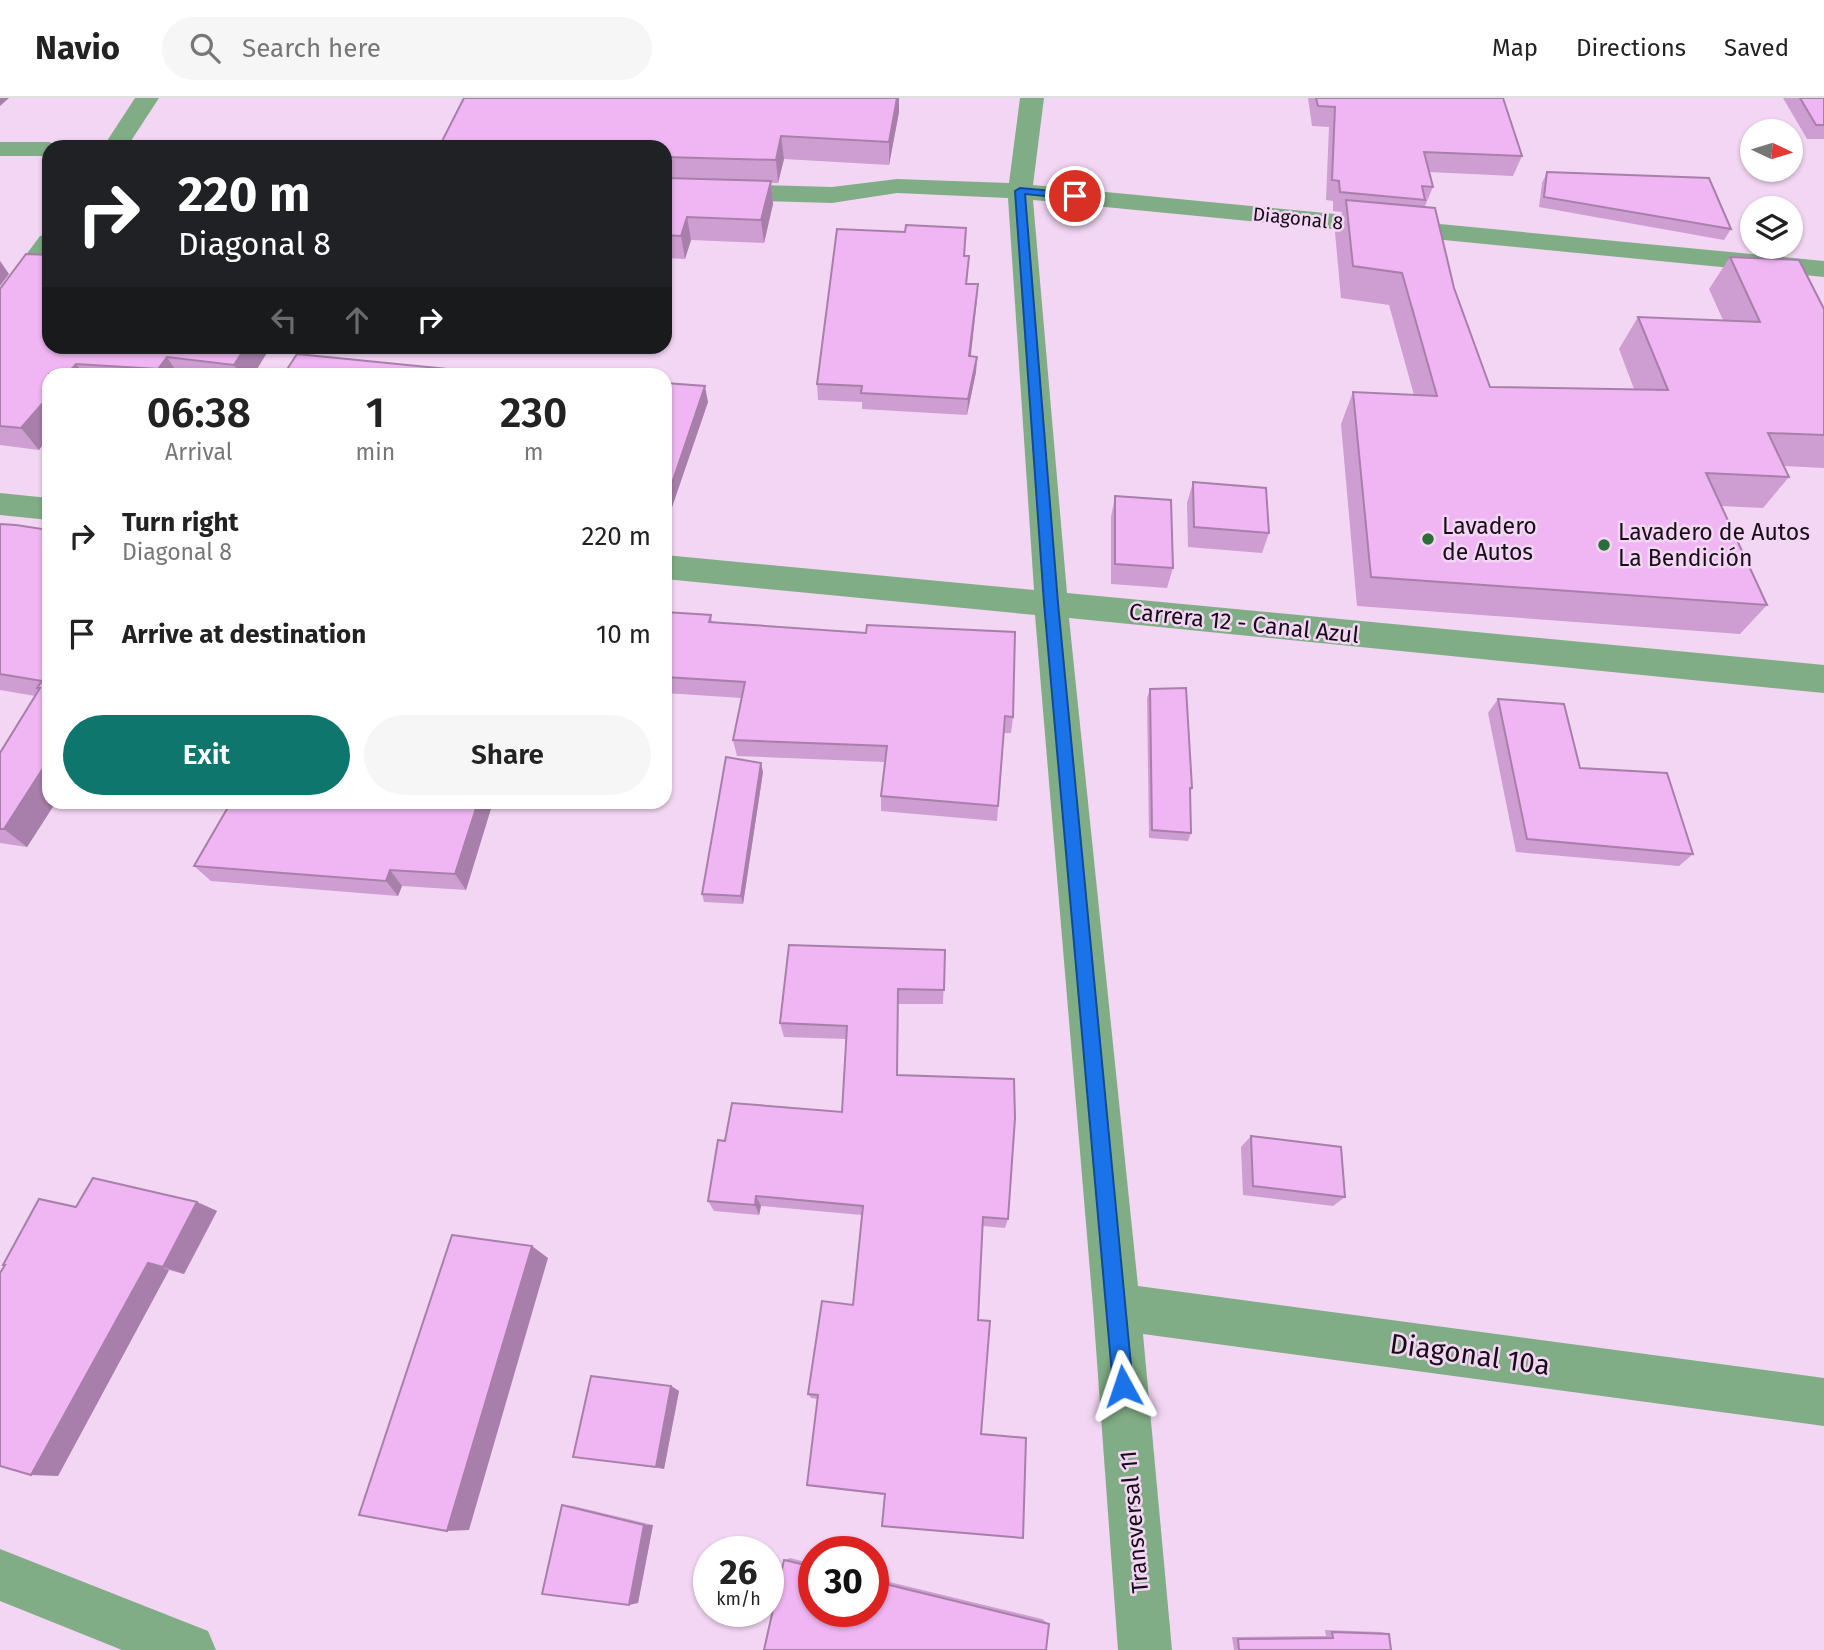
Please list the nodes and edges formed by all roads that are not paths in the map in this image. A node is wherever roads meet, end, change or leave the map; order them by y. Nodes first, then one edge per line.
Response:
1 (147, 98) edge
2 (1032, 98) edge
3 (120, 140) edge
4 (0, 149) edge
5 (42, 149) edge
6 (672, 168) edge
7 (897, 186) junction
8 (672, 190) edge
9 (1020, 191) junction
10 (42, 252) edge
11 (1824, 269) edge
12 (0, 309) edge
13 (0, 505) edge
14 (42, 508) edge
15 (672, 568) edge
16 (1051, 603) junction
17 (1824, 679) edge
18 (1117, 1307) junction
19 (1824, 1402) edge
20 (0, 1575) edge
21 (188, 1650) edge
22 (1145, 1650) edge

1 - 3 street
2 - 9 street, Transversal 11
4 - 5 street
6 - 7 street, Diagonal 8
7 - 8 street, Diagonal 8
7 - 9 street, Diagonal 8
9 - 11 street, Diagonal 8
9 - 16 street, Transversal 11
10 - 12 street
13 - 14 street
15 - 16 street, Carrera 12 - Canal Azul
16 - 17 street, Carrera 12 - Canal Azul
16 - 18 street, Transversal 11
18 - 19 street, Diagonal 10a
18 - 22 street, Transversal 11
20 - 21 street

